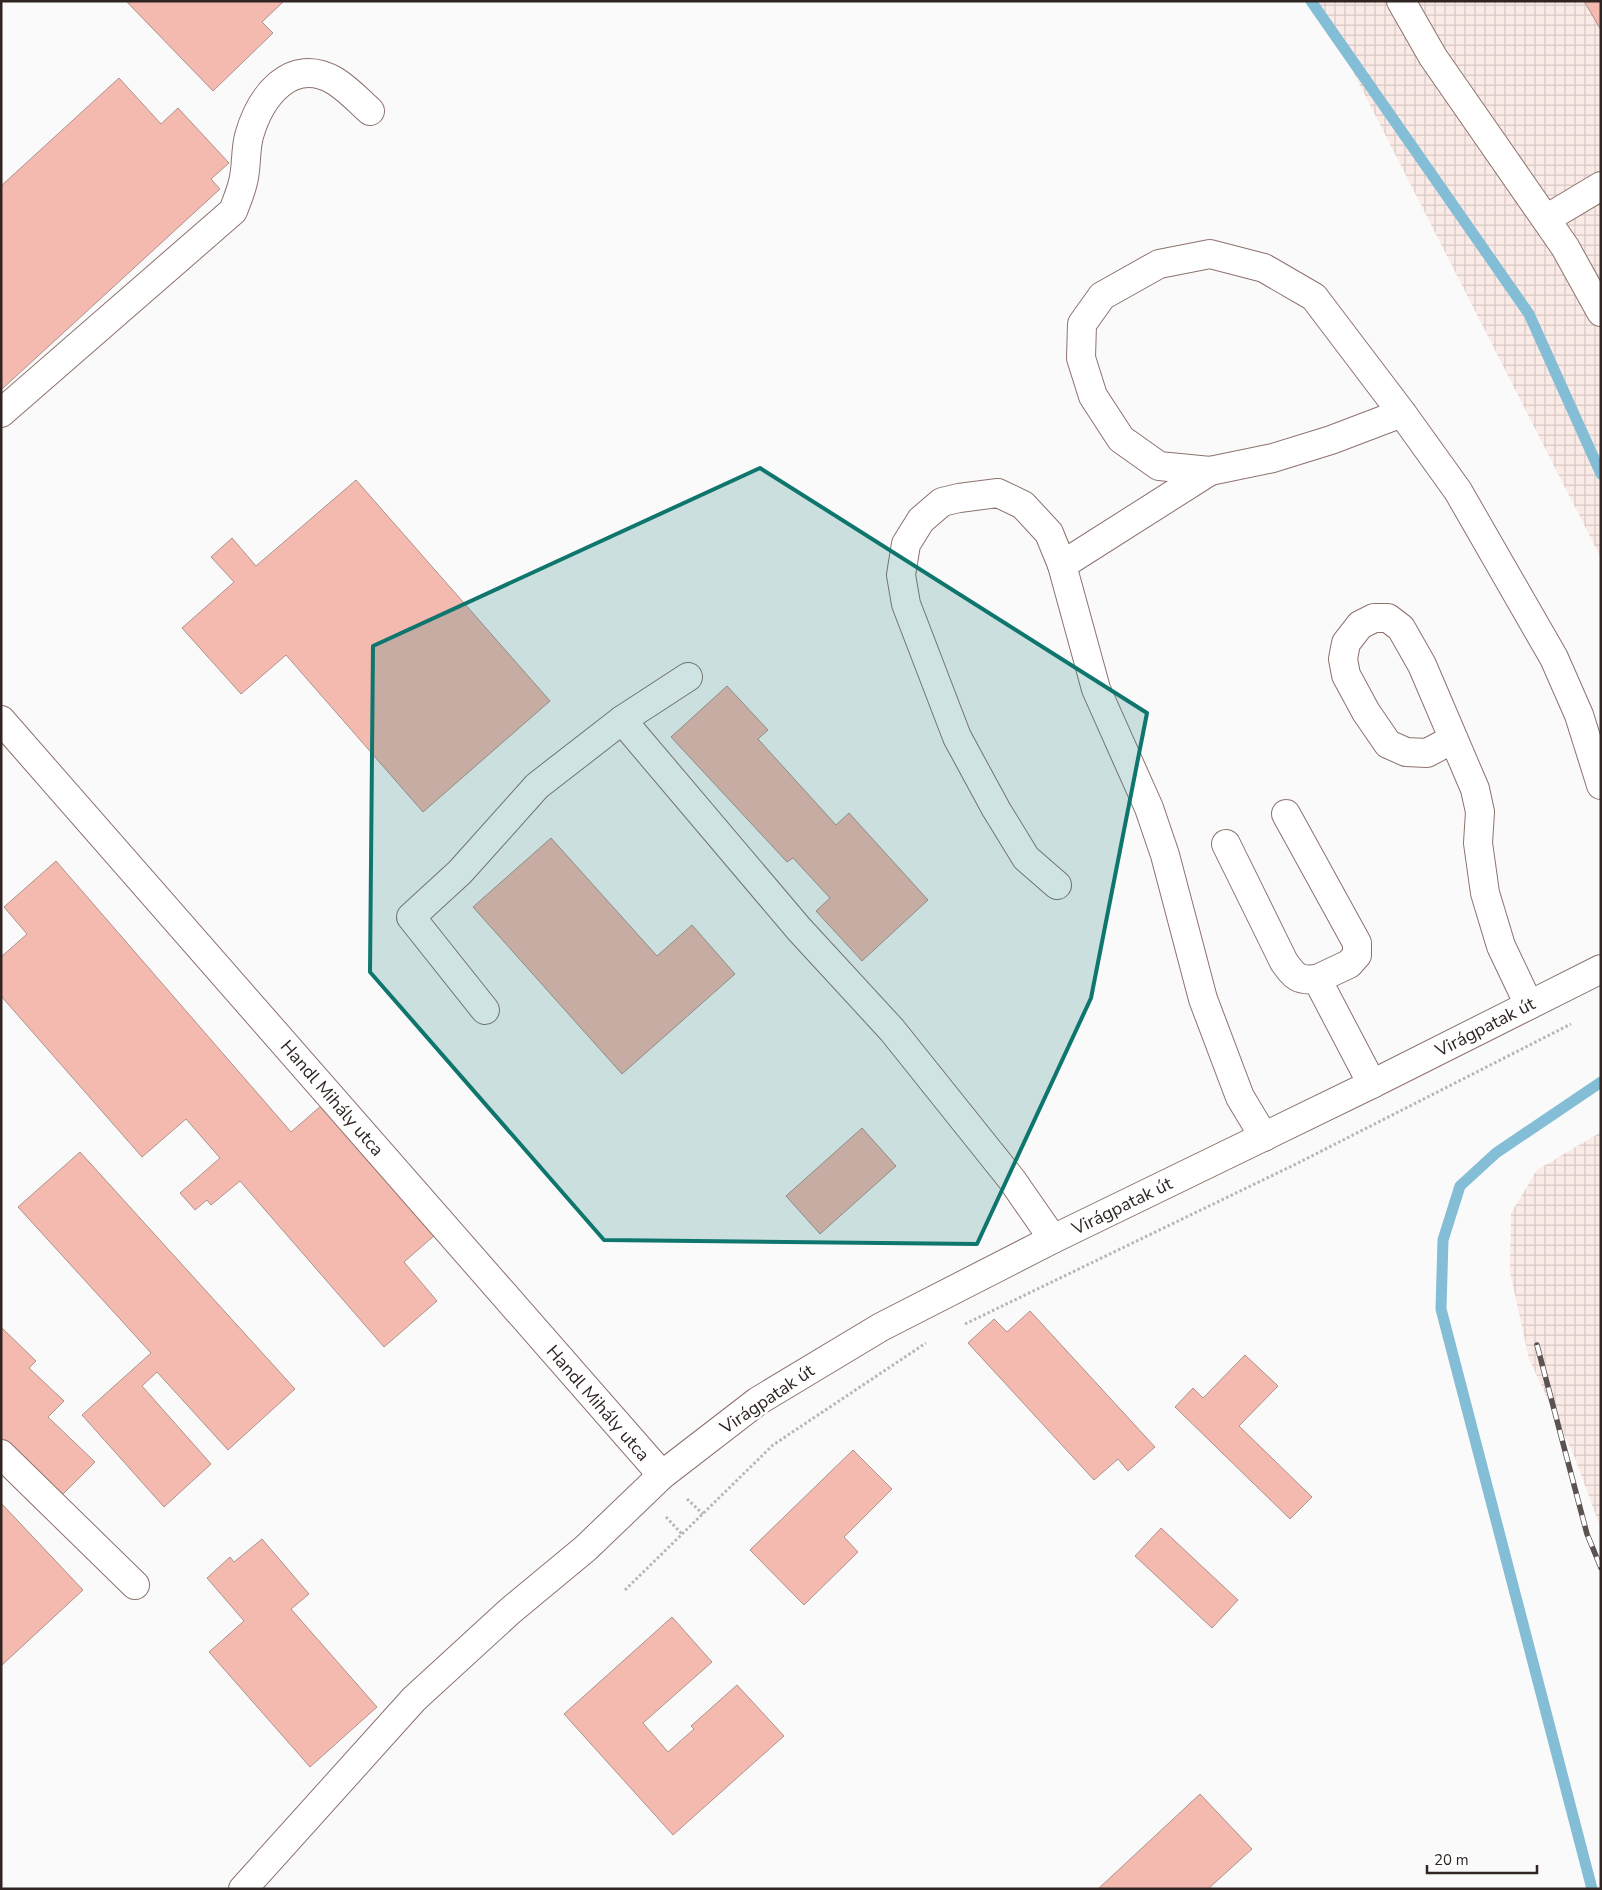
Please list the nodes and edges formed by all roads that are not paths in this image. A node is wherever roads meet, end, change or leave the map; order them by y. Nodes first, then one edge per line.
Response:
1 (1401, 1) edge
2 (370, 111) dead end
3 (1601, 186) edge
4 (1546, 219) junction
5 (1601, 312) edge
6 (1, 413) edge
7 (1402, 413) junction
8 (1210, 471) junction
9 (1062, 565) junction
10 (688, 677) dead end
11 (1, 720) edge
12 (622, 720) junction
13 (1453, 739) junction
14 (1601, 785) edge
15 (1286, 814) dead end
16 (1226, 844) dead end
17 (1057, 885) dead end
18 (1601, 969) edge
19 (1317, 979) junction
20 (1529, 1005) junction
21 (485, 1010) dead end
22 (1372, 1084) junction
23 (1264, 1137) junction
24 (1053, 1239) junction
25 (1, 1454) edge
26 (662, 1475) junction
27 (136, 1586) dead end
28 (243, 1889) edge

1 - 4 street
2 - 6 street
3 - 4 street
4 - 5 street
7 - 8 street
7 - 8 street
7 - 14 street
8 - 9 street
9 - 17 street
9 - 23 street
10 - 12 street
11 - 26 street, Handl Mihály utca
12 - 21 street
12 - 24 street
13 - 13 street
13 - 20 street
15 - 19 street
16 - 19 street
18 - 20 street, Virágpatak út
19 - 22 street
20 - 22 street, Virágpatak út
22 - 23 street, Virágpatak út
23 - 24 street, Virágpatak út
24 - 26 street, Virágpatak út
25 - 27 street
26 - 28 street, Virágpatak út

